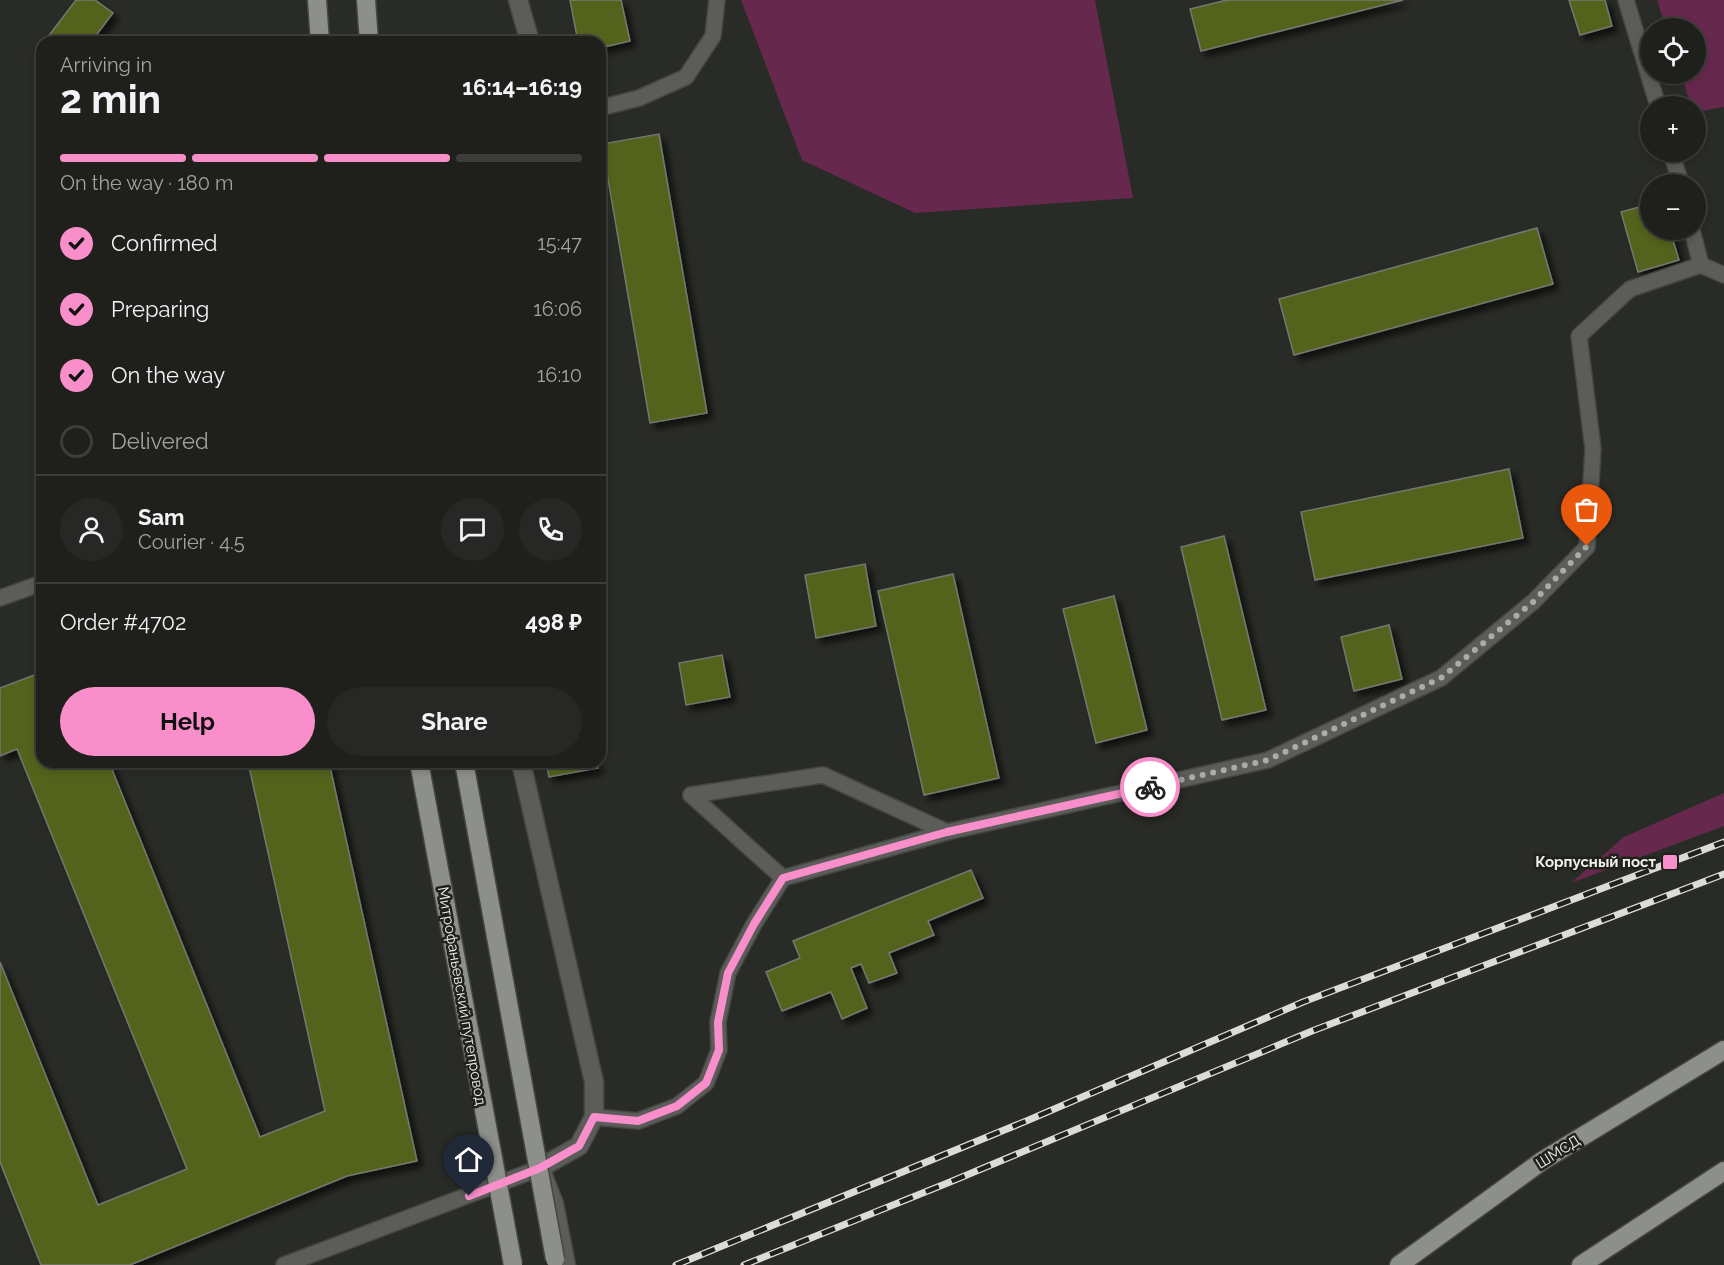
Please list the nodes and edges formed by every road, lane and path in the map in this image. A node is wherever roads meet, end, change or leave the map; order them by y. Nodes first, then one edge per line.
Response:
1 (317, 0) edge
2 (366, 0) edge
3 (518, 0) edge
4 (717, 0) edge
5 (1626, 0) edge
6 (320, 36) edge
7 (369, 36) edge
8 (528, 36) edge
9 (1655, 96) edge
10 (606, 106) edge
11 (1695, 240) edge
12 (1701, 265) junction
13 (1724, 275) edge
14 (36, 585) edge
15 (0, 598) edge
16 (420, 768) edge
17 (465, 768) edge
18 (522, 768) edge
19 (947, 832) junction
20 (783, 878) junction
21 (1724, 1050) edge
22 (594, 1117) junction
23 (540, 1168) junction
24 (1724, 1171) edge
25 (284, 1265) edge
26 (513, 1265) edge
27 (557, 1265) edge
28 (566, 1265) edge
29 (1399, 1265) edge
30 (1581, 1265) edge

1 - 6 main road
2 - 7 main road
3 - 8 street
4 - 10 lane
5 - 9 lane
11 - 12 lane
12 - 13 lane
12 - 19 lane
14 - 15 lane
16 - 26 main road, Митрофаньевский путепровод, bridge
17 - 27 main road, bridge
18 - 22 street
19 - 20 lane
19 - 20 lane
20 - 22 lane
21 - 29 main road, ШМСД
22 - 23 street
23 - 25 lane
23 - 28 street
24 - 30 main road

